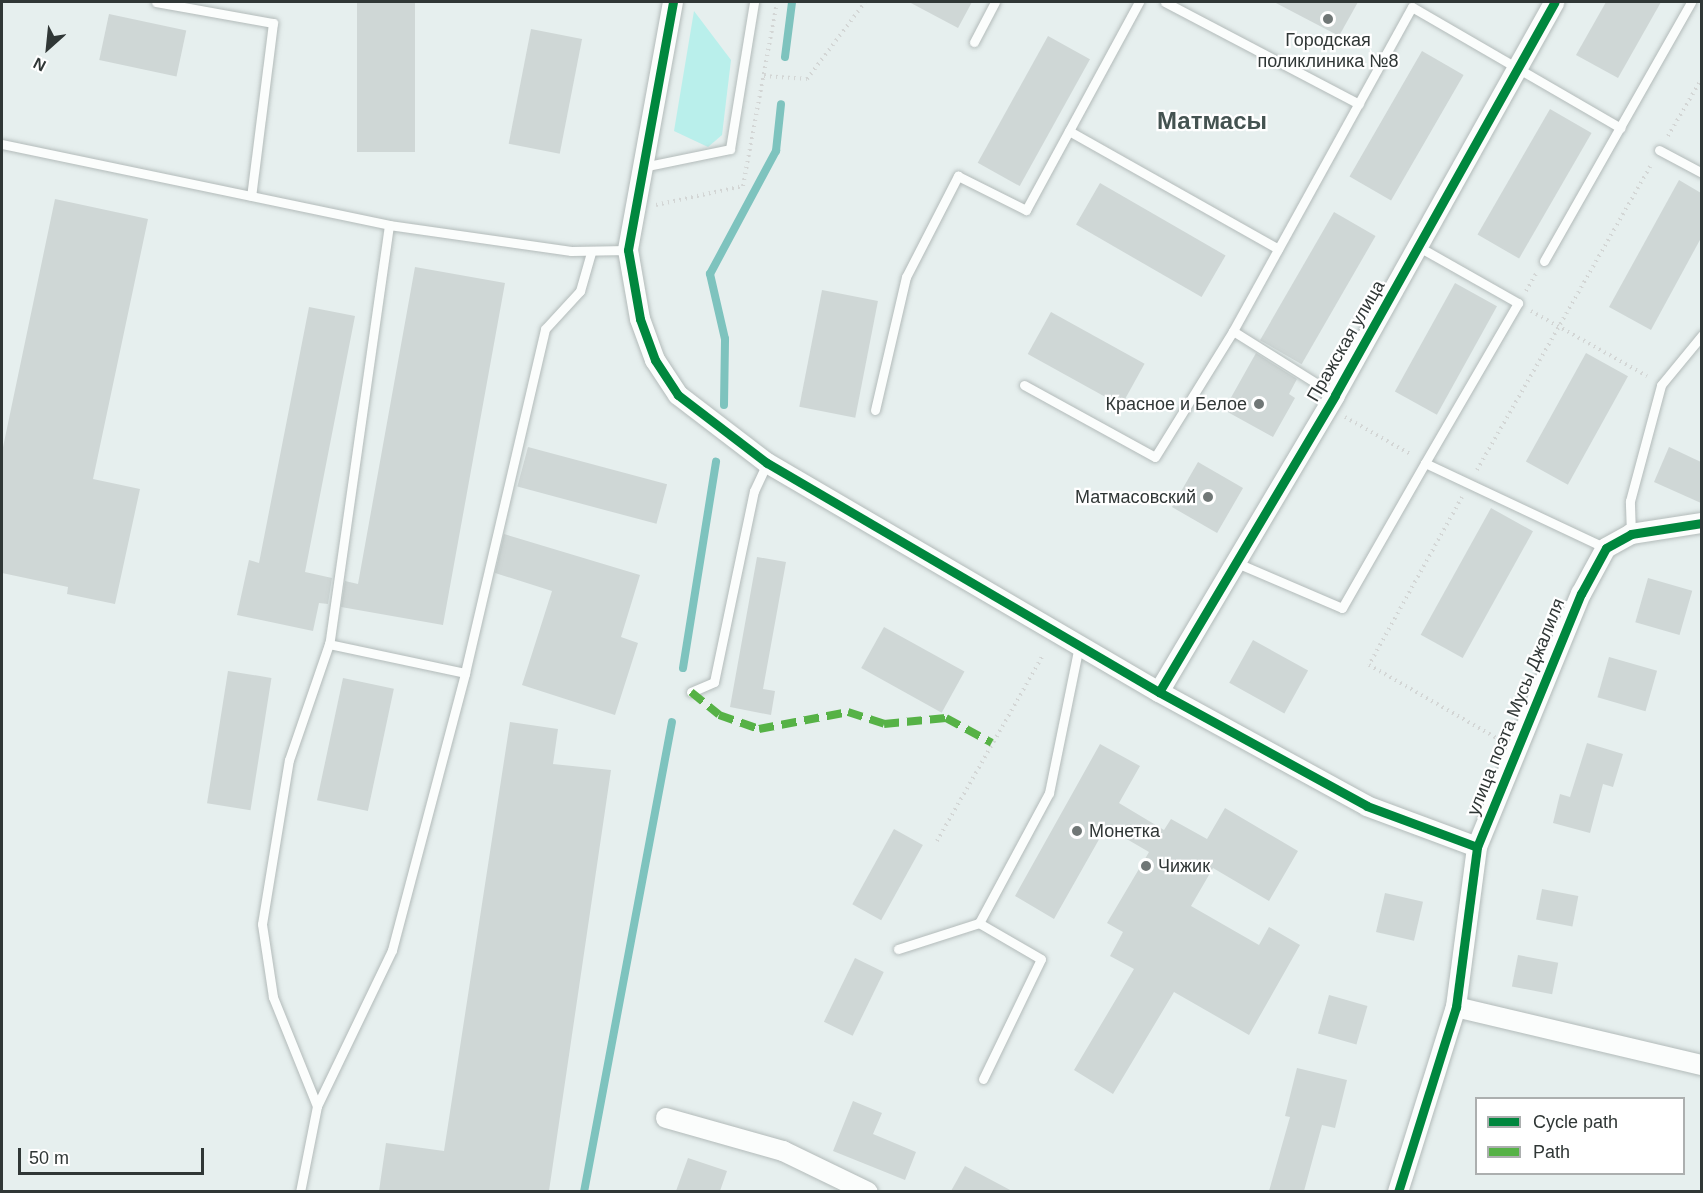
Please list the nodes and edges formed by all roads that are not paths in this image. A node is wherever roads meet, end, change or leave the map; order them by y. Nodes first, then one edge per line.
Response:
1 (156, 2) edge
2 (673, 2) edge
3 (754, 2) edge
4 (995, 2) edge
5 (1139, 2) edge
6 (1165, 2) edge
7 (1556, 2) edge
8 (1691, 2) edge
9 (1410, 4) edge
10 (974, 42) dead end
11 (1518, 72) junction
12 (1359, 104) junction
13 (1621, 128) junction
14 (1069, 131) junction
15 (2, 144) edge
16 (1659, 150) road end
17 (643, 167) junction
18 (1701, 173) edge
19 (251, 196) junction
20 (389, 225) junction
21 (1419, 247) junction
22 (1278, 249) junction
23 (628, 250) junction
24 (591, 253) junction
25 (1544, 261) road end
26 (1233, 331) junction
27 (1701, 335) edge
28 (1024, 385) dead end
29 (1331, 401) junction
30 (875, 410) dead end
31 (767, 462) junction
32 (1425, 463) junction
33 (1701, 523) edge
34 (1631, 534) junction
35 (1606, 548) junction
36 (1237, 563) junction
37 (1079, 643) junction
38 (329, 644) junction
39 (465, 672) junction
40 (691, 692) dead end
41 (1159, 692) junction
42 (1477, 847) junction
43 (979, 923) junction
44 (898, 949) dead end
45 (1456, 1007) junction
46 (1701, 1065) edge
47 (983, 1079) dead end
48 (317, 1106) junction
49 (666, 1119) dead end
50 (300, 1191) edge
51 (868, 1191) edge
52 (1398, 1191) edge

1 - 19 lane
2 - 17 street
3 - 17 lane
4 - 10 lane
5 - 14 lane
6 - 12 lane
7 - 11 street, Пражская улица
8 - 13 lane
9 - 11 lane
9 - 12 lane
11 - 13 lane
11 - 21 street, Пражская улица
12 - 22 lane
13 - 25 lane
14 - 22 lane
14 - 30 lane
15 - 19 lane
16 - 18 lane
17 - 23 street
19 - 20 lane
20 - 24 lane
20 - 38 lane
21 - 29 street, Пражская улица
21 - 32 lane
22 - 26 lane
23 - 24 lane
23 - 31 street
24 - 39 lane
26 - 28 lane
26 - 29 lane
27 - 34 lane
29 - 36 street, Пражская улица
31 - 37 street
31 - 40 lane
32 - 35 lane
32 - 36 lane
33 - 34 street
34 - 35 street
35 - 42 street, улица поэта Мусы Джалиля
36 - 41 street, Пражская улица
37 - 41 street
37 - 43 lane
38 - 39 lane
38 - 48 lane
39 - 48 lane
41 - 42 street
42 - 45 street, улица поэта Мусы Джалиля
43 - 44 lane
43 - 47 lane
45 - 46 street
45 - 52 street, улица поэта Мусы Джалиля
48 - 50 lane
49 - 51 street

